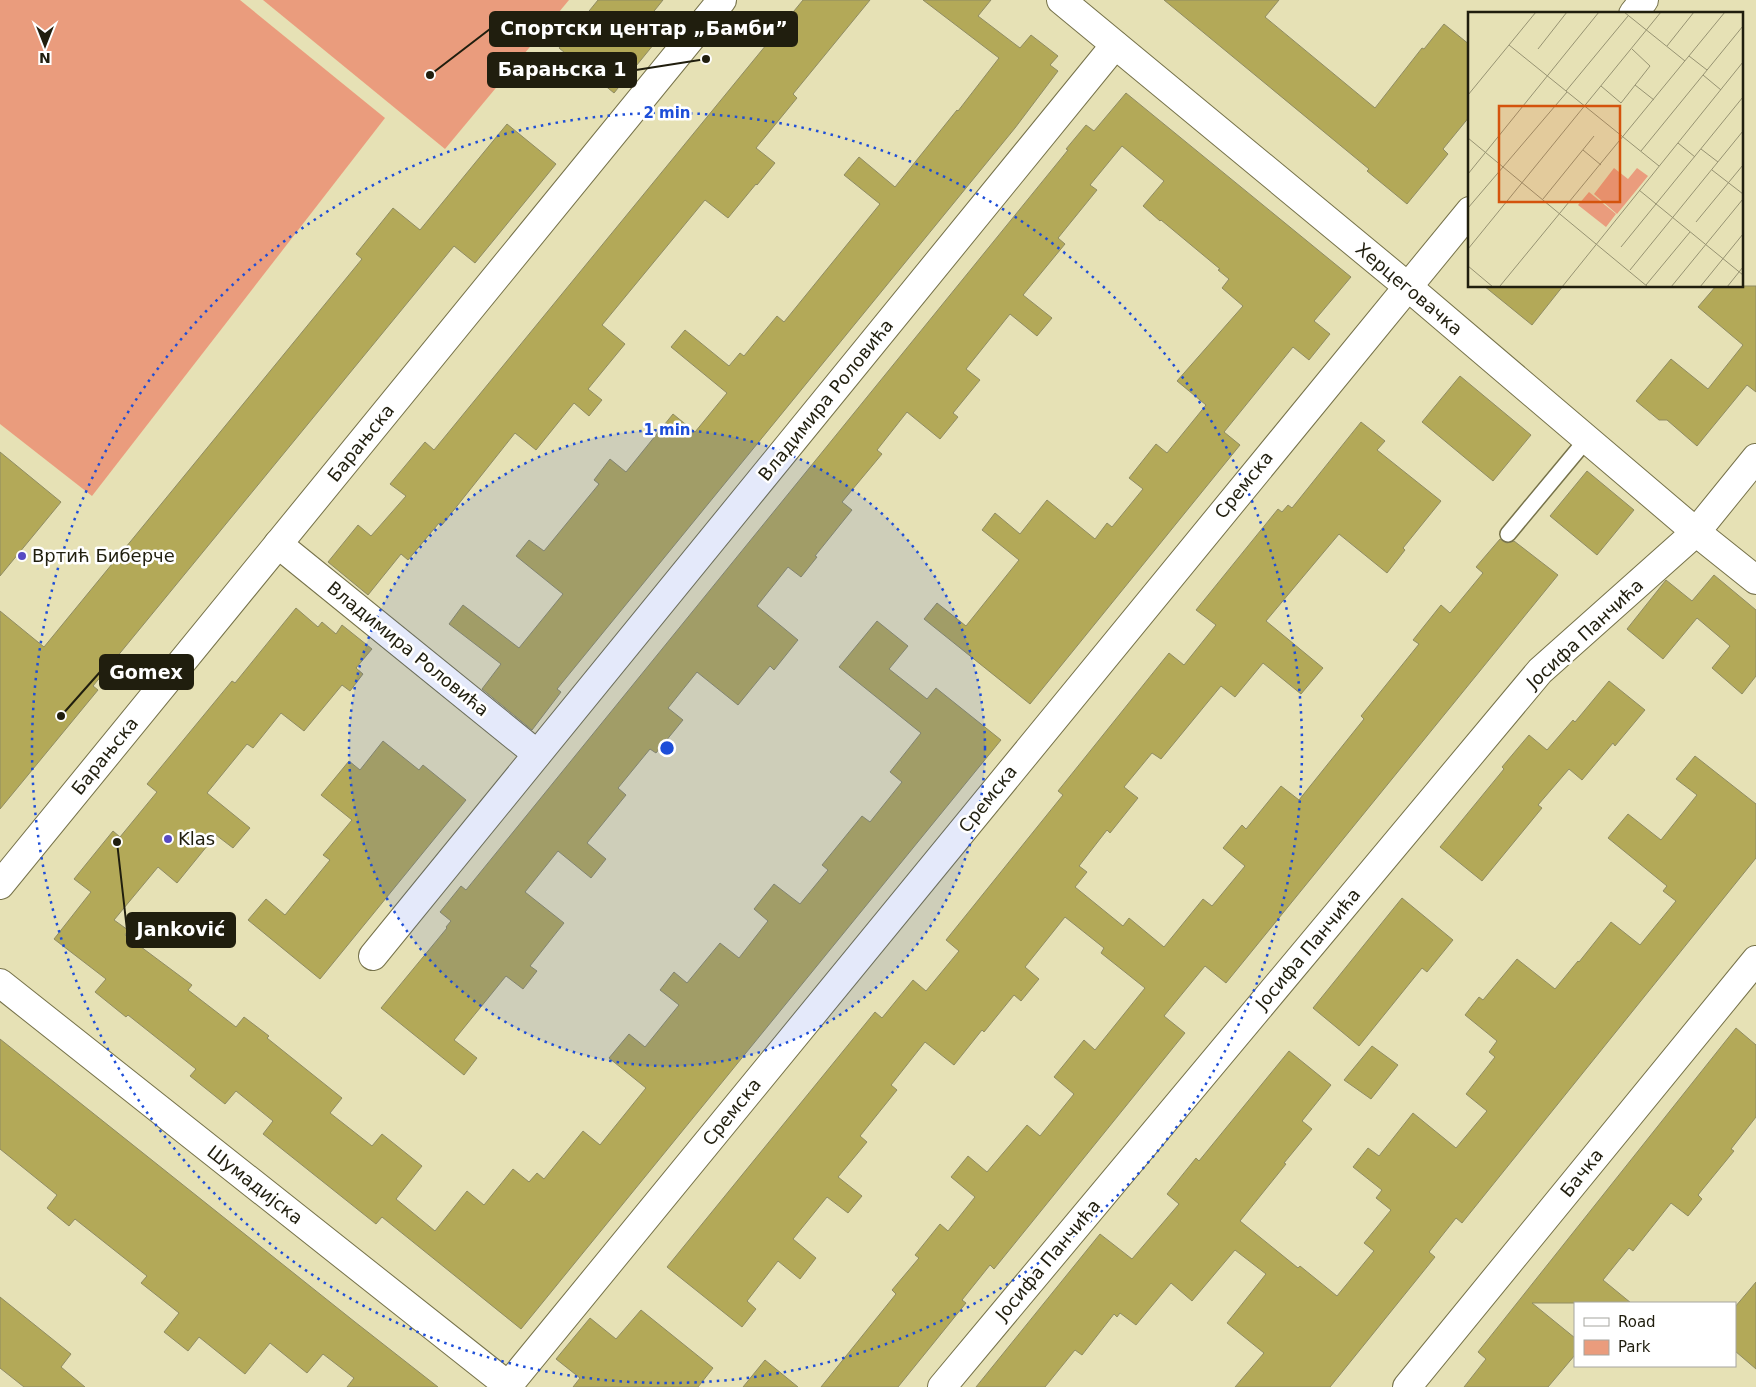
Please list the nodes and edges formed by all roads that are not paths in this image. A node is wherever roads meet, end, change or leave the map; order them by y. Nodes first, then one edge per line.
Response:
1 (722, 0) edge
2 (1061, 0) edge
3 (1644, 0) edge
4 (1635, 12) edge
5 (1115, 45) junction
6 (1468, 212) edge
7 (1407, 286) junction
8 (1587, 439) junction
9 (1756, 458) edge
10 (1696, 532) junction
11 (1508, 534) dead end
12 (278, 544) junction
13 (1756, 580) edge
14 (537, 754) junction
15 (0, 885) edge
16 (373, 956) dead end
17 (1756, 960) edge
18 (0, 983) edge
19 (508, 1386) edge
20 (942, 1387) edge
21 (1407, 1387) edge

1 - 12 street, Барањска
2 - 5 street, Херцеговачка
3 - 4 street
5 - 7 street, Херцеговачка
5 - 14 street, Владимира Роловића
6 - 7 street, Сремска
7 - 8 street, Херцеговачка
7 - 19 street, Сремска
8 - 10 street, Херцеговачка
8 - 11 lane
9 - 10 street, Јосифа Панчића
10 - 13 street, Херцеговачка
10 - 20 street, Јосифа Панчића
12 - 14 street, Владимира Роловића
12 - 15 street, Барањска
14 - 16 street, Владимира Роловића
17 - 21 street, Бачка
18 - 19 street, Шумадијска

